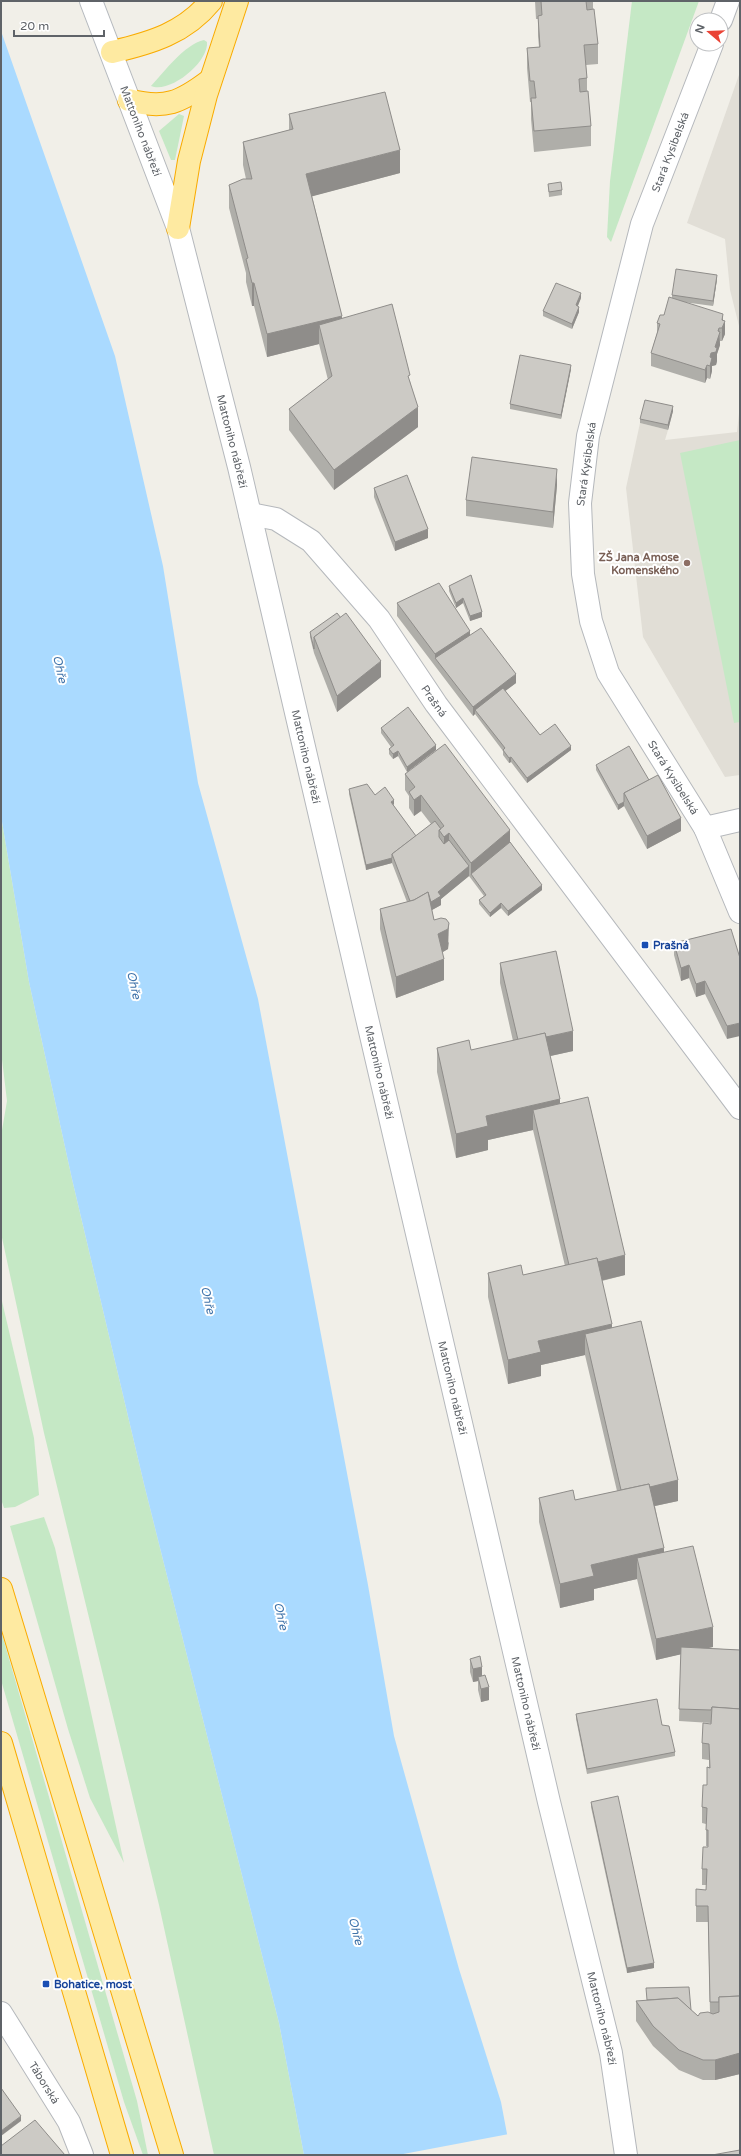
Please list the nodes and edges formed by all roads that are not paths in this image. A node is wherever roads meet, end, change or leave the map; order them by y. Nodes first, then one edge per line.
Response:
1 (91, 1) edge
2 (211, 1) edge
3 (237, 1) edge
4 (728, 1) edge
5 (724, 12) edge
6 (112, 52) junction
7 (709, 52) edge
8 (209, 81) junction
9 (129, 100) junction
10 (178, 228) junction
11 (250, 514) junction
12 (740, 820) edge
13 (705, 828) junction
14 (740, 912) edge
15 (740, 1108) edge
16 (1, 1589) edge
17 (1, 1743) edge
18 (1, 2013) edge
19 (82, 2155) edge
20 (122, 2155) edge
21 (172, 2155) edge
22 (626, 2155) edge

1 - 6 street, Mattoniho nábřeží
2 - 6 highway
3 - 8 highway
4 - 5 street
6 - 9 street, Mattoniho nábřeží
7 - 13 street, Stará Kysibelská
8 - 9 highway
8 - 10 highway
9 - 10 street, Mattoniho nábřeží
10 - 11 street, Mattoniho nábřeží
11 - 15 street, Prašná
11 - 22 street, Mattoniho nábřeží
12 - 13 street
13 - 14 street, Stará Kysibelská
16 - 21 highway
17 - 20 highway
18 - 19 street, Táborská

